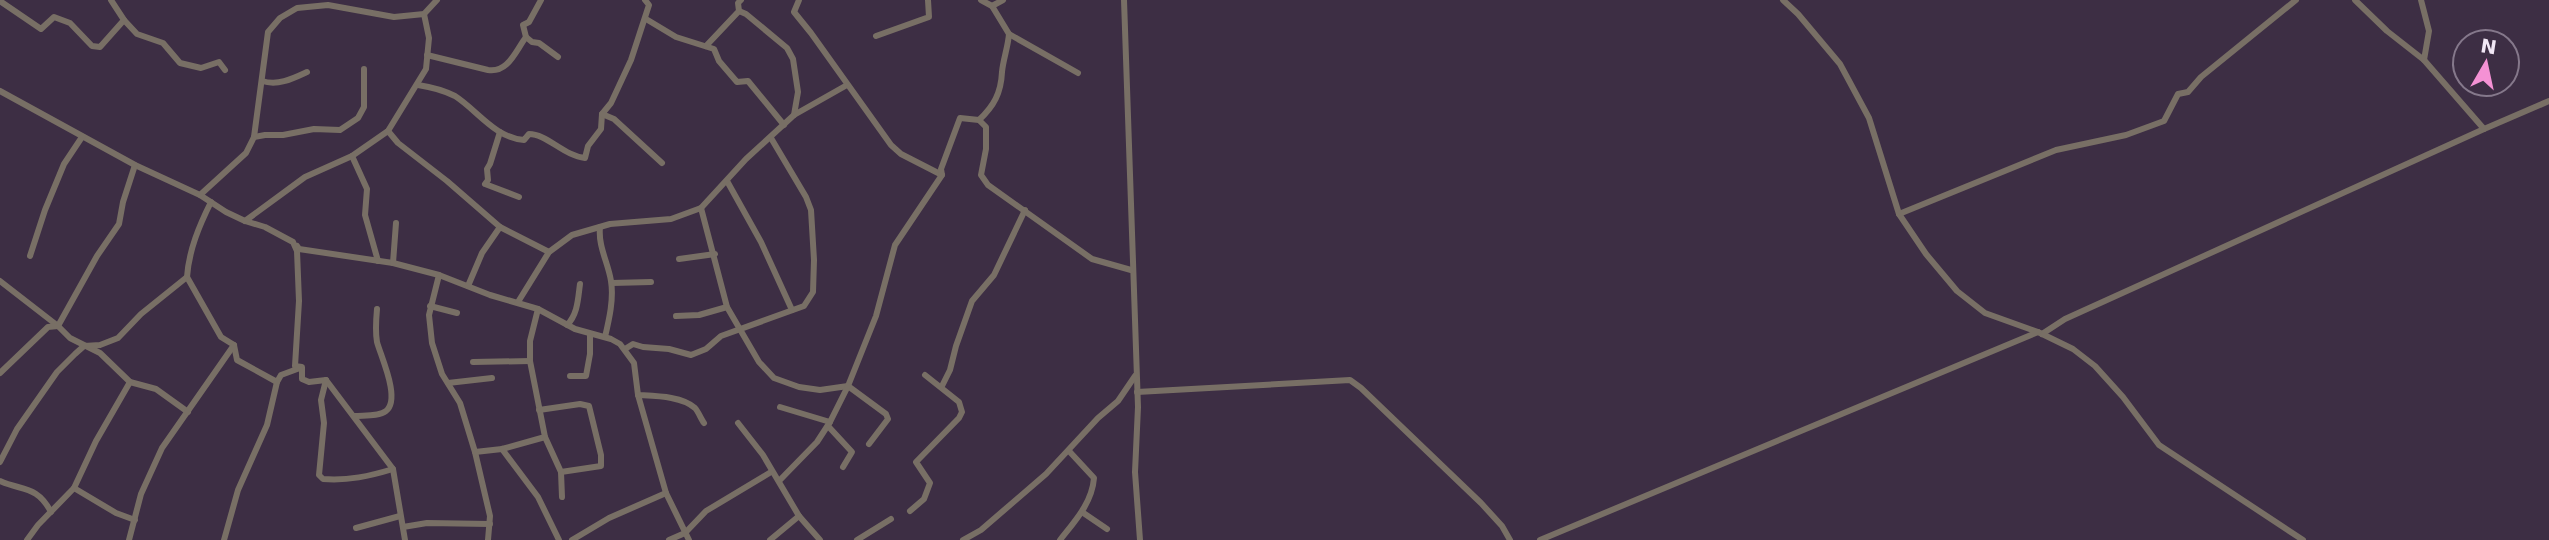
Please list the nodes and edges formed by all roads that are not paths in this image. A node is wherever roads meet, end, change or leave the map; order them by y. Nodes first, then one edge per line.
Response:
1 (16, 0) edge
2 (111, 0) edge
3 (369, 0) edge
4 (437, 0) edge
5 (541, 0) edge
6 (645, 0) edge
7 (799, 0) edge
8 (928, 0) edge
9 (981, 0) edge
10 (1003, 0) edge
11 (1124, 0) edge
12 (1783, 0) edge
13 (2296, 0) edge
14 (2355, 0) edge
15 (2421, 0) edge
16 (0, 1) edge
17 (739, 1) edge
18 (296, 4) edge
19 (992, 6) junction
20 (9, 7) junction
21 (369, 11) junction
22 (738, 12) junction
23 (424, 14) junction
24 (646, 19) junction
25 (124, 20) junction
26 (1009, 34) junction
27 (876, 36) dead end
28 (526, 37) junction
29 (706, 46) junction
30 (427, 55) junction
31 (558, 57) dead end
32 (2424, 61) junction
33 (364, 69) dead end
34 (225, 70) dead end
35 (307, 72) dead end
36 (1078, 74) dead end
37 (262, 81) junction
38 (418, 85) junction
39 (847, 85) junction
40 (1, 93) edge
41 (2549, 102) edge
42 (602, 114) junction
43 (794, 115) junction
44 (979, 120) junction
45 (785, 125) junction
46 (2484, 129) junction
47 (388, 131) junction
48 (500, 132) junction
49 (82, 137) junction
50 (254, 137) junction
51 (771, 138) junction
52 (352, 156) junction
53 (662, 163) dead end
54 (135, 165) junction
55 (942, 175) junction
56 (727, 181) junction
57 (201, 195) junction
58 (519, 197) dead end
59 (211, 202) junction
60 (701, 208) junction
61 (1025, 211) junction
62 (1899, 214) junction
63 (245, 221) junction
64 (396, 223) dead end
65 (500, 227) junction
66 (600, 227) junction
67 (298, 250) junction
68 (550, 252) junction
69 (715, 254) junction
70 (30, 256) dead end
71 (679, 259) dead end
72 (378, 261) junction
73 (393, 263) junction
74 (1131, 270) junction
75 (439, 275) junction
76 (187, 277) junction
77 (0, 281) edge
78 (651, 282) dead end
79 (612, 283) junction
80 (580, 284) dead end
81 (468, 286) junction
82 (517, 302) junction
83 (430, 306) junction
84 (727, 307) junction
85 (377, 309) dead end
86 (538, 309) junction
87 (793, 310) junction
88 (457, 313) dead end
89 (676, 316) dead end
90 (568, 324) junction
91 (58, 326) junction
92 (739, 330) junction
93 (2040, 333) junction
94 (590, 334) junction
95 (605, 337) junction
96 (234, 345) junction
97 (84, 346) junction
98 (625, 349) junction
99 (530, 361) junction
100 (473, 362) dead end
101 (302, 367) junction
102 (0, 373) edge
103 (925, 375) dead end
104 (1135, 375) junction
105 (570, 376) dead end
106 (492, 378) dead end
107 (326, 380) junction
108 (130, 382) junction
109 (277, 382) junction
110 (448, 383) junction
111 (848, 386) junction
112 (942, 386) junction
113 (1137, 393) junction
114 (638, 395) junction
115 (780, 407) dead end
116 (540, 410) junction
117 (188, 412) junction
118 (354, 416) junction
119 (704, 423) dead end
120 (738, 424) dead end
121 (829, 424) junction
122 (545, 437) junction
123 (869, 444) dead end
124 (502, 449) junction
125 (1069, 451) junction
126 (475, 452) junction
127 (0, 462) edge
128 (843, 467) dead end
129 (393, 469) junction
130 (561, 472) junction
131 (771, 472) junction
132 (0, 481) edge
133 (779, 481) junction
134 (74, 488) junction
135 (666, 493) junction
136 (562, 497) dead end
137 (910, 511) dead end
138 (51, 512) junction
139 (1082, 512) junction
140 (400, 516) junction
141 (799, 516) junction
142 (891, 519) dead end
143 (135, 520) junction
144 (490, 524) junction
145 (403, 527) junction
146 (356, 528) dead end
147 (1107, 529) dead end
148 (685, 533) junction
149 (1062, 539) edge
150 (27, 540) edge
151 (129, 540) edge
152 (223, 540) edge
153 (405, 540) edge
154 (488, 540) edge
155 (559, 540) edge
156 (572, 540) edge
157 (669, 540) edge
158 (689, 540) edge
159 (770, 540) edge
160 (820, 540) edge
161 (857, 540) edge
162 (963, 540) edge
163 (1140, 540) edge
164 (1510, 540) edge
165 (1540, 540) edge
166 (2303, 540) edge

1 - 20 street
2 - 25 street
3 - 21 street
4 - 23 street
5 - 28 street
6 - 24 street
7 - 39 street
8 - 27 street
9 - 19 street
10 - 19 street
11 - 74 street
12 - 62 street
13 - 62 street
14 - 32 street
15 - 32 street
16 - 20 street
17 - 22 street
18 - 21 street
18 - 37 street
19 - 26 street
20 - 25 street
21 - 23 street
22 - 29 street
22 - 43 street
23 - 30 street
24 - 29 street
24 - 42 street
25 - 34 street
26 - 36 street
26 - 44 street
28 - 30 street
28 - 31 street
29 - 45 street
30 - 38 street
32 - 46 street
33 - 50 street
35 - 37 street
37 - 50 street
38 - 47 street
38 - 48 street
39 - 43 street
39 - 55 street
40 - 49 street
41 - 46 street
42 - 48 street
42 - 53 street
43 - 45 street
44 - 55 street
44 - 61 street
45 - 51 street
46 - 93 street
47 - 52 street
47 - 65 street
48 - 58 street
49 - 54 street
49 - 70 street
50 - 57 street
51 - 56 street
51 - 87 street
52 - 63 street
52 - 72 street
54 - 57 street
54 - 91 street
55 - 111 street
56 - 60 street
56 - 87 street
57 - 59 street
59 - 63 street
59 - 76 street
60 - 66 street
60 - 69 street
61 - 74 street
61 - 112 street
62 - 93 street
63 - 67 street
64 - 73 street
65 - 68 street
65 - 81 street
66 - 68 street
66 - 79 street
67 - 72 street
67 - 101 street
68 - 82 street
69 - 71 street
69 - 84 street
72 - 73 street
73 - 75 street
74 - 104 street
75 - 81 street
75 - 83 street
76 - 96 street
76 - 97 street
77 - 91 street
78 - 79 street
79 - 95 street
80 - 90 street
81 - 82 street
82 - 86 street
83 - 88 street
83 - 110 street
84 - 89 street
84 - 92 street
85 - 118 street
86 - 90 street
86 - 99 street
87 - 92 street
90 - 94 street
91 - 97 street
91 - 102 street
92 - 98 street
92 - 111 street
93 - 165 street
93 - 166 street
94 - 95 street
94 - 105 street
95 - 98 street
96 - 109 street
96 - 117 street
97 - 108 street
97 - 127 street
98 - 114 street
99 - 100 street
99 - 116 street
101 - 107 street
101 - 109 street
103 - 112 street
104 - 113 street
104 - 125 street
106 - 110 street
107 - 118 street
107 - 129 street
108 - 117 street
108 - 134 street
109 - 152 street
110 - 126 street
111 - 121 street
111 - 123 street
112 - 137 street
113 - 163 street
113 - 164 street
114 - 119 street
114 - 135 street
115 - 121 street
116 - 122 street
116 - 130 street
117 - 143 street
118 - 129 street
120 - 131 street
121 - 128 street
121 - 133 street
122 - 124 street
122 - 130 street
124 - 126 street
124 - 155 street
125 - 139 street
125 - 162 street
126 - 144 street
129 - 140 street
130 - 136 street
131 - 133 street
131 - 148 street
132 - 138 street
133 - 141 street
134 - 138 street
134 - 143 street
135 - 148 street
135 - 156 street
138 - 150 street
139 - 147 street
139 - 149 street
140 - 145 street
140 - 146 street
141 - 159 street
141 - 160 street
142 - 161 street
143 - 151 street
144 - 145 street
144 - 154 street
145 - 153 street
148 - 157 street
148 - 158 street

